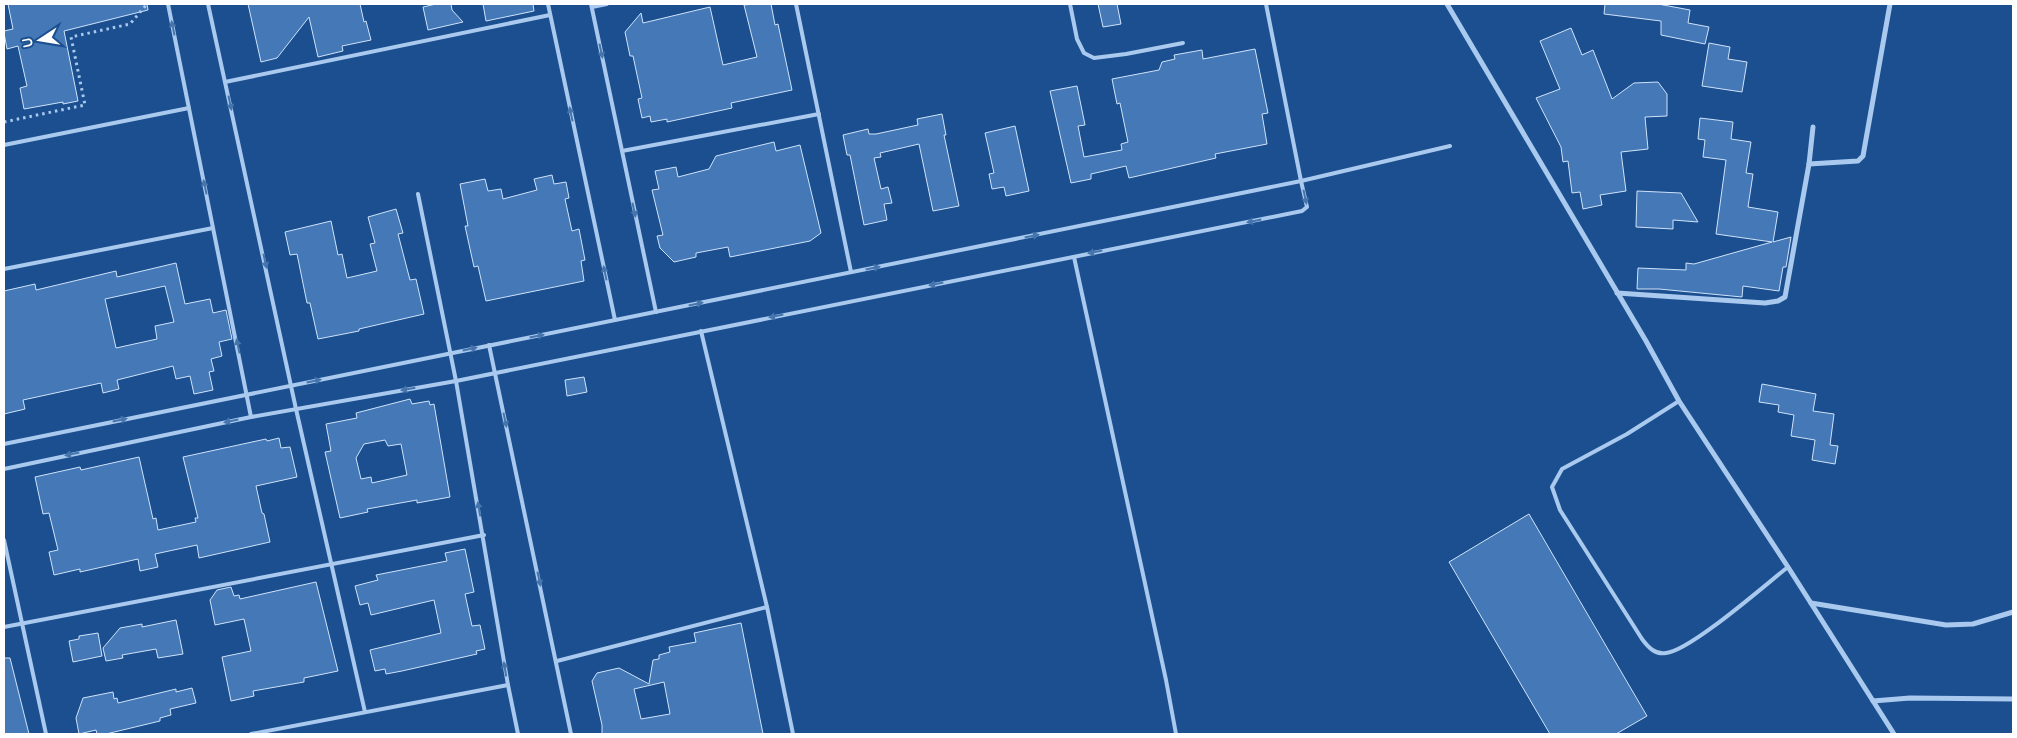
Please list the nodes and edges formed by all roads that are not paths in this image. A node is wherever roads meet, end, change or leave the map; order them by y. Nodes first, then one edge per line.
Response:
1 (168, 4) edge
2 (208, 4) edge
3 (548, 4) edge
4 (608, 4) edge
5 (796, 4) edge
6 (1070, 4) edge
7 (1266, 4) edge
8 (1447, 4) edge
9 (1890, 4) edge
10 (591, 5) edge
11 (550, 15) junction
12 (1183, 43) dead end
13 (225, 82) junction
14 (189, 108) junction
15 (819, 114) junction
16 (1813, 127) dead end
17 (4, 146) edge
18 (1450, 146) dead end
19 (622, 151) junction
20 (1809, 164) junction
21 (1301, 182) junction
22 (418, 194) dead end
23 (214, 228) junction
24 (1074, 256) junction
25 (4, 270) edge
26 (851, 272) junction
27 (1617, 293) junction
28 (656, 312) junction
29 (616, 320) junction
30 (702, 331) junction
31 (489, 345) junction
32 (450, 353) junction
33 (495, 373) junction
34 (456, 381) junction
35 (292, 385) junction
36 (247, 394) junction
37 (1679, 401) junction
38 (296, 409) junction
39 (251, 417) junction
40 (4, 444) edge
41 (4, 469) edge
42 (484, 534) junction
43 (4, 540) edge
44 (332, 562) junction
45 (1788, 567) junction
46 (1811, 603) junction
47 (767, 608) junction
48 (2013, 612) edge
49 (22, 623) junction
50 (4, 627) edge
51 (557, 661) junction
52 (508, 685) junction
53 (2013, 699) edge
54 (1873, 701) junction
55 (365, 712) junction
56 (46, 734) edge
57 (251, 734) edge
58 (518, 734) edge
59 (571, 734) edge
60 (793, 734) edge
61 (1176, 734) edge
62 (1894, 734) edge

14 -> 1 lane
2 - 13 lane
3 - 11 lane
4 - 10 lane
5 - 15 lane
6 - 12 lane
7 - 21 lane
8 - 27 street
9 - 20 street
10 -> 19 lane
11 - 13 lane
29 -> 11 lane
13 -> 35 lane
14 - 17 lane
23 -> 14 lane
15 - 19 lane
15 - 26 lane
16 - 20 street
18 - 21 lane
19 -> 28 lane
20 - 27 street
21 -> 24 lane
26 -> 21 lane
22 - 32 lane
23 - 25 lane
36 -> 23 lane
24 -> 30 lane
24 - 61 lane
28 -> 26 lane
27 - 37 street
28 - 29 lane
31 -> 29 lane
30 - 33 lane
30 - 47 lane
32 -> 31 lane
31 - 33 lane
32 - 34 lane
35 -> 32 lane
33 - 34 lane
33 -> 51 lane
34 -> 38 lane
42 -> 34 lane
35 - 36 lane
35 - 38 lane
36 - 39 lane
40 -> 36 lane
37 - 45 street
37 - 45 lane
38 - 39 lane
38 - 44 lane
39 -> 41 lane
42 - 44 lane
52 -> 42 lane
43 - 49 lane
44 - 49 lane
44 - 55 lane
45 - 46 street
46 - 48 street
46 - 54 street
47 - 51 lane
47 - 60 lane
49 - 50 lane
49 - 56 lane
51 - 59 lane
52 - 55 lane
52 - 58 lane
53 - 54 street
54 - 62 street
55 - 57 lane

